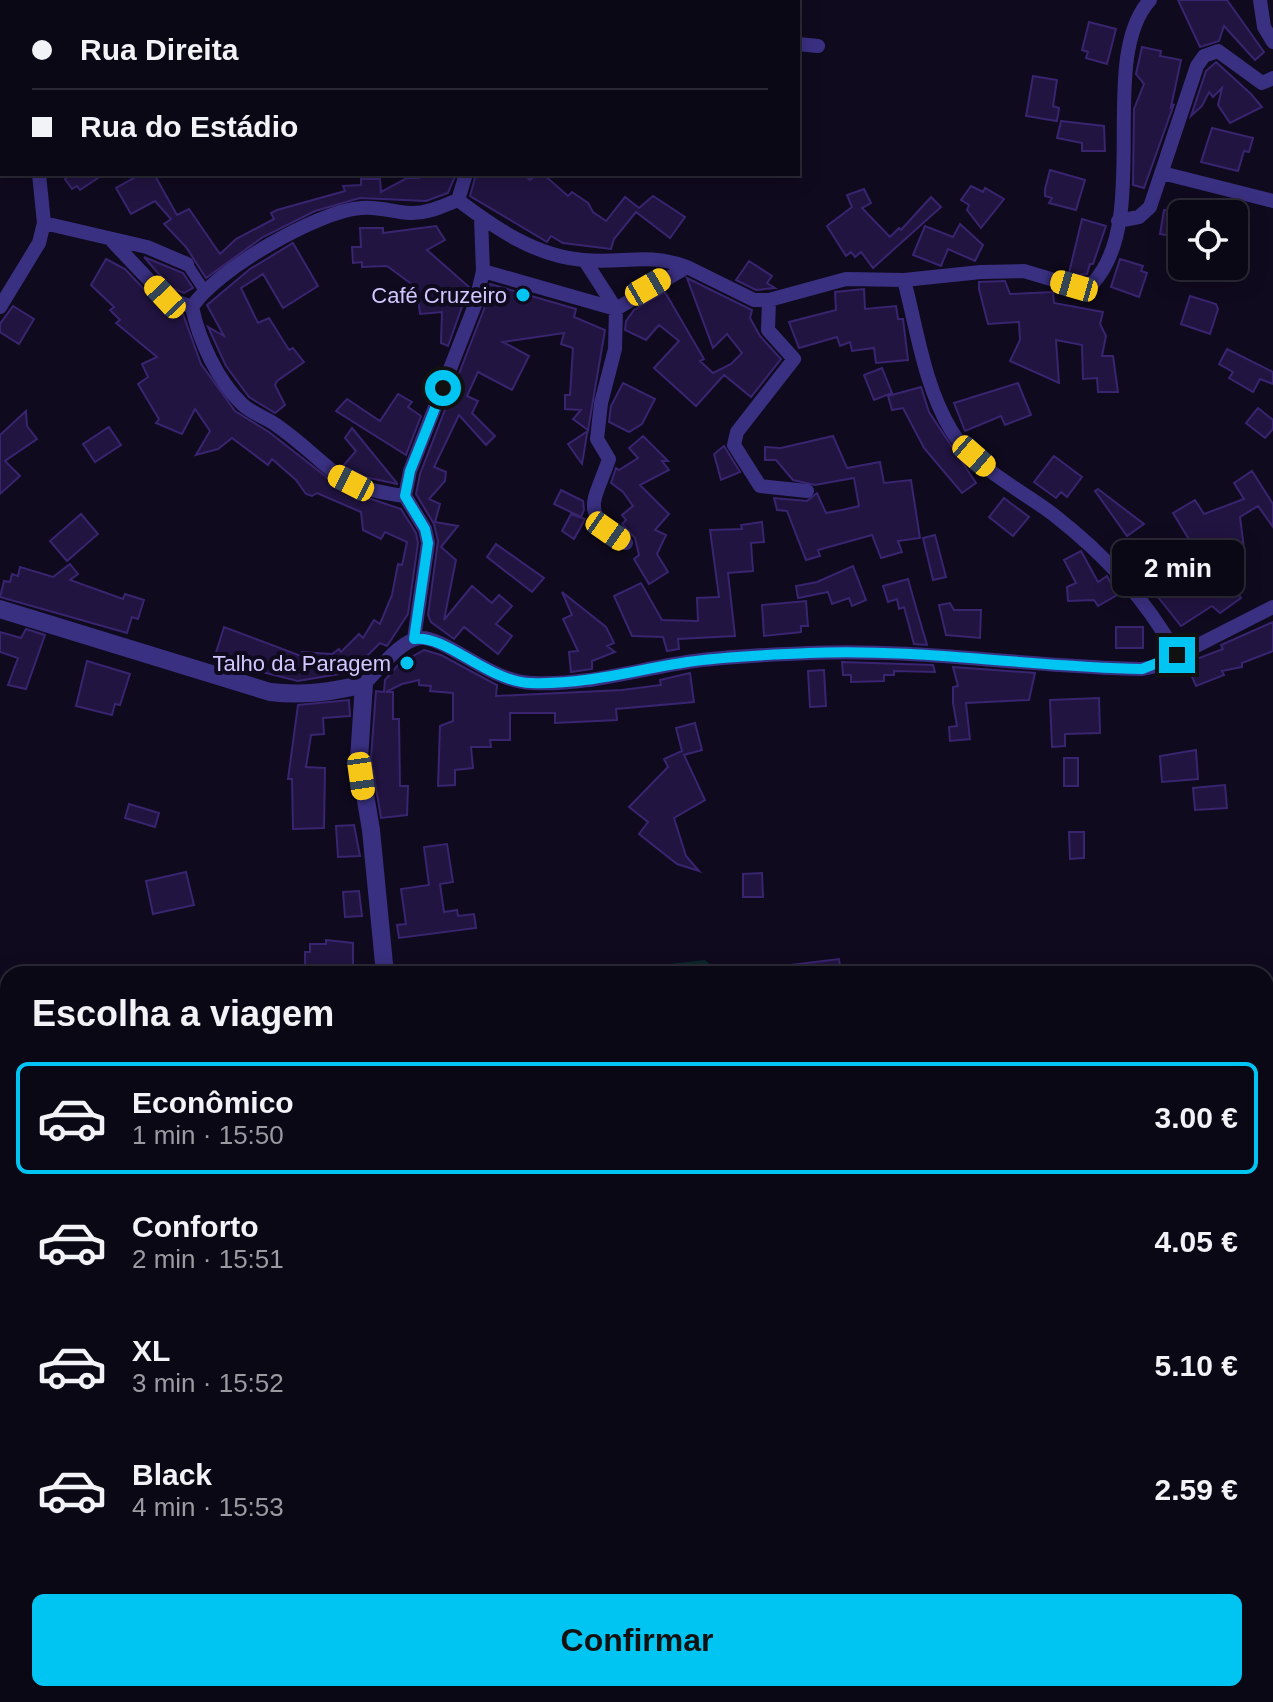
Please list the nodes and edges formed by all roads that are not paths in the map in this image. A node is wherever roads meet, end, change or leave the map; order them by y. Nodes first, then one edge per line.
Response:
1 (1150, 0) edge
2 (1260, 0) edge
3 (1273, 42) edge
4 (800, 44) edge
5 (818, 46) dead end
6 (1273, 78) edge
7 (1162, 173) junction
8 (39, 176) edge
9 (465, 176) edge
10 (458, 200) junction
11 (1273, 201) edge
12 (481, 218) junction
13 (1118, 221) junction
14 (44, 223) junction
15 (113, 242) junction
16 (585, 261) junction
17 (187, 264) joint
18 (687, 267) junction
19 (483, 271) junction
20 (904, 280) junction
21 (204, 290) junction
22 (769, 300) junction
23 (0, 307) edge
24 (192, 307) junction
25 (616, 309) junction
26 (807, 491) dead end
27 (405, 496) junction
28 (626, 543) dead end
29 (1273, 607) edge
30 (0, 609) edge
31 (414, 639) junction
32 (1177, 655) junction
33 (364, 684) junction
34 (384, 966) edge

1 - 13 street
2 - 3 street
4 - 5 street
6 - 7 street
7 - 11 street
7 - 13 street
8 - 14 street
9 - 10 street
10 - 12 street
10 - 21 street
12 - 16 street
12 - 19 street
13 - 20 street
14 - 15 street
14 - 23 street
15 - 17 street
15 - 24 street
16 - 18 street
16 - 25 street
17 - 21 street
18 - 22 street
18 - 25 street
19 - 25 street
19 - 27 street
20 - 22 street
20 - 32 street
21 - 24 street
22 - 26 street
24 - 27 street
25 - 28 street
27 - 31 street
29 - 32 street
30 - 33 street
31 - 32 street
31 - 33 street
33 - 34 street

